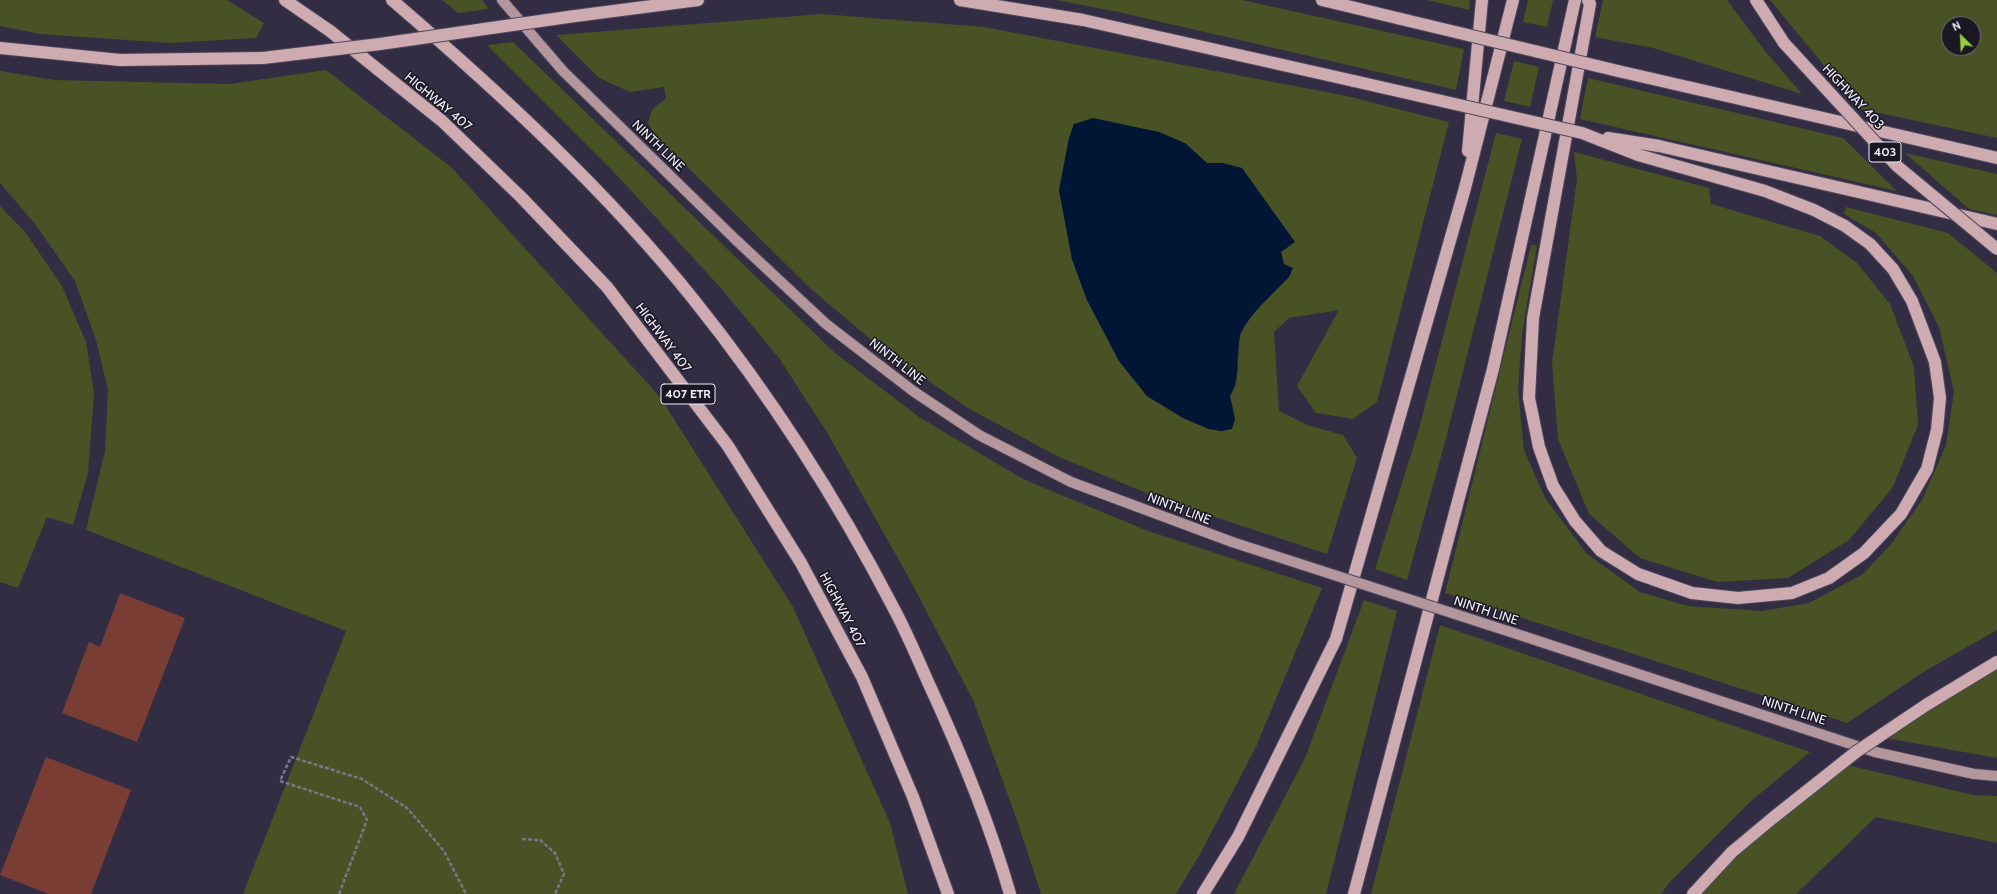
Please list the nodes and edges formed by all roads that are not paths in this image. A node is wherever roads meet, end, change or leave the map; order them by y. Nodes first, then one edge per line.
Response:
1 (285, 0) edge
2 (392, 0) edge
3 (502, 0) edge
4 (698, 0) edge
5 (960, 0) edge
6 (1322, 0) edge
7 (1345, 0) edge
8 (1482, 0) edge
9 (1513, 0) edge
10 (1575, 0) edge
11 (1588, 0) edge
12 (1756, 0) edge
13 (1401, 19) junction
14 (0, 48) edge
15 (1582, 133) junction
16 (1997, 158) edge
17 (1465, 188) junction
18 (1997, 224) edge
19 (1997, 249) edge
20 (1997, 662) edge
21 (1997, 776) edge
22 (948, 894) edge
23 (1010, 894) edge
24 (1203, 894) edge
25 (1354, 894) edge
26 (1693, 894) edge

1 - 22 highway, HIGHWAY 407 / 407 ETR
2 - 23 highway
3 - 21 main road, NINTH LINE, bridge
4 - 14 highway, bridge
5 - 15 highway, bridge
6 - 13 highway
7 - 13 highway
8 - 17 highway
9 - 17 highway
10 - 25 highway
11 - 15 highway
12 - 19 highway, HIGHWAY 403 / 403, bridge
13 - 16 highway, bridge
15 - 18 highway
17 - 24 highway
20 - 26 highway, bridge

